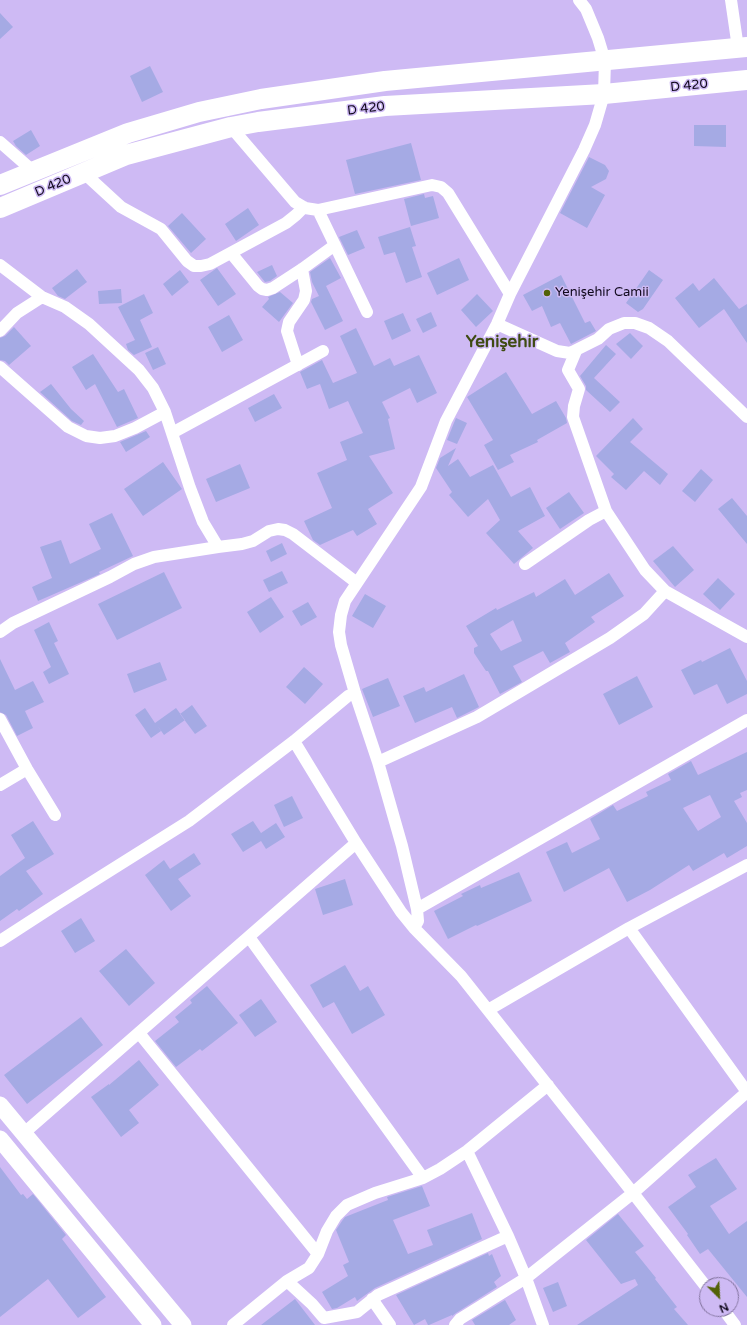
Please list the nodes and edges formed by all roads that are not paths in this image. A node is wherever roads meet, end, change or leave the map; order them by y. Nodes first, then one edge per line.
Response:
1 (579, 0) edge
2 (731, 0) edge
3 (742, 48) edge
4 (605, 61) junction
5 (747, 80) edge
6 (604, 94) junction
7 (231, 127) junction
8 (0, 142) edge
9 (34, 171) junction
10 (84, 173) junction
11 (0, 185) edge
12 (304, 207) junction
13 (0, 208) edge
14 (318, 210) junction
15 (335, 245) junction
16 (231, 253) junction
17 (0, 265) edge
18 (302, 269) junction
19 (510, 294) junction
20 (42, 297) junction
21 (367, 312) dead end
22 (497, 324) junction
23 (0, 331) edge
24 (323, 351) dead end
25 (576, 351) junction
26 (298, 365) junction
27 (0, 367) edge
28 (165, 412) junction
29 (747, 417) edge
30 (172, 433) junction
31 (606, 510) junction
32 (218, 546) junction
33 (525, 564) dead end
34 (357, 583) junction
35 (665, 591) junction
36 (0, 632) edge
37 (747, 636) edge
38 (355, 693) junction
39 (0, 719) edge
40 (747, 720) edge
41 (294, 741) junction
42 (378, 762) junction
43 (27, 769) junction
44 (0, 785) edge
45 (55, 815) dead end
46 (356, 844) junction
47 (747, 865) edge
48 (417, 908) junction
49 (414, 928) junction
50 (630, 928) junction
51 (248, 937) junction
52 (0, 942) edge
53 (488, 1010) junction
54 (139, 1033) junction
55 (548, 1085) junction
56 (0, 1105) edge
57 (24, 1133) junction
58 (0, 1139) edge
59 (467, 1151) junction
60 (423, 1178) junction
61 (633, 1193) junction
62 (508, 1236) junction
63 (318, 1254) junction
64 (526, 1278) junction
65 (699, 1278) edge
66 (287, 1281) junction
67 (372, 1299) junction
68 (152, 1325) edge
69 (183, 1325) edge
70 (233, 1325) edge
71 (390, 1325) edge
72 (455, 1325) edge
73 (543, 1325) edge

1 - 4 street
2 - 3 street
3 - 4 highway
4 - 6 street
4 - 9 highway
5 - 6 highway, D 420
6 - 7 highway, D 420
6 - 19 street
7 - 10 highway, D 420
7 - 12 street
8 - 9 street
9 - 11 highway
10 - 13 highway, D 420
10 - 16 street
12 - 14 street
12 - 16 street
14 - 15 street
14 - 19 street
15 - 18 street
15 - 21 street
16 - 18 street
17 - 20 street
18 - 26 street
19 - 22 street
20 - 23 street
20 - 28 street
22 - 25 street
22 - 34 street
24 - 26 street
25 - 29 street
25 - 31 street
26 - 30 street
27 - 28 street
28 - 30 street
30 - 32 street
31 - 33 street
31 - 35 street
32 - 34 street
32 - 36 street
34 - 38 street
35 - 37 street
35 - 42 street
38 - 41 street
38 - 42 street
39 - 43 street
40 - 48 street
41 - 46 street
41 - 52 street
42 - 48 street
43 - 44 street
43 - 45 street
46 - 49 street
46 - 51 street
47 - 50 street
48 - 49 street
49 - 53 street
50 - 53 street
50 - 61 street
51 - 54 street
51 - 60 street
53 - 55 street
54 - 57 street
54 - 63 street
55 - 59 street
55 - 61 street
56 - 57 main road
57 - 69 main road
58 - 68 main road
59 - 60 street
59 - 62 street
60 - 63 street
61 - 64 street
61 - 65 street
62 - 64 street
62 - 67 street
63 - 66 street
64 - 72 street
64 - 73 street
66 - 67 street
66 - 70 street
67 - 71 street

